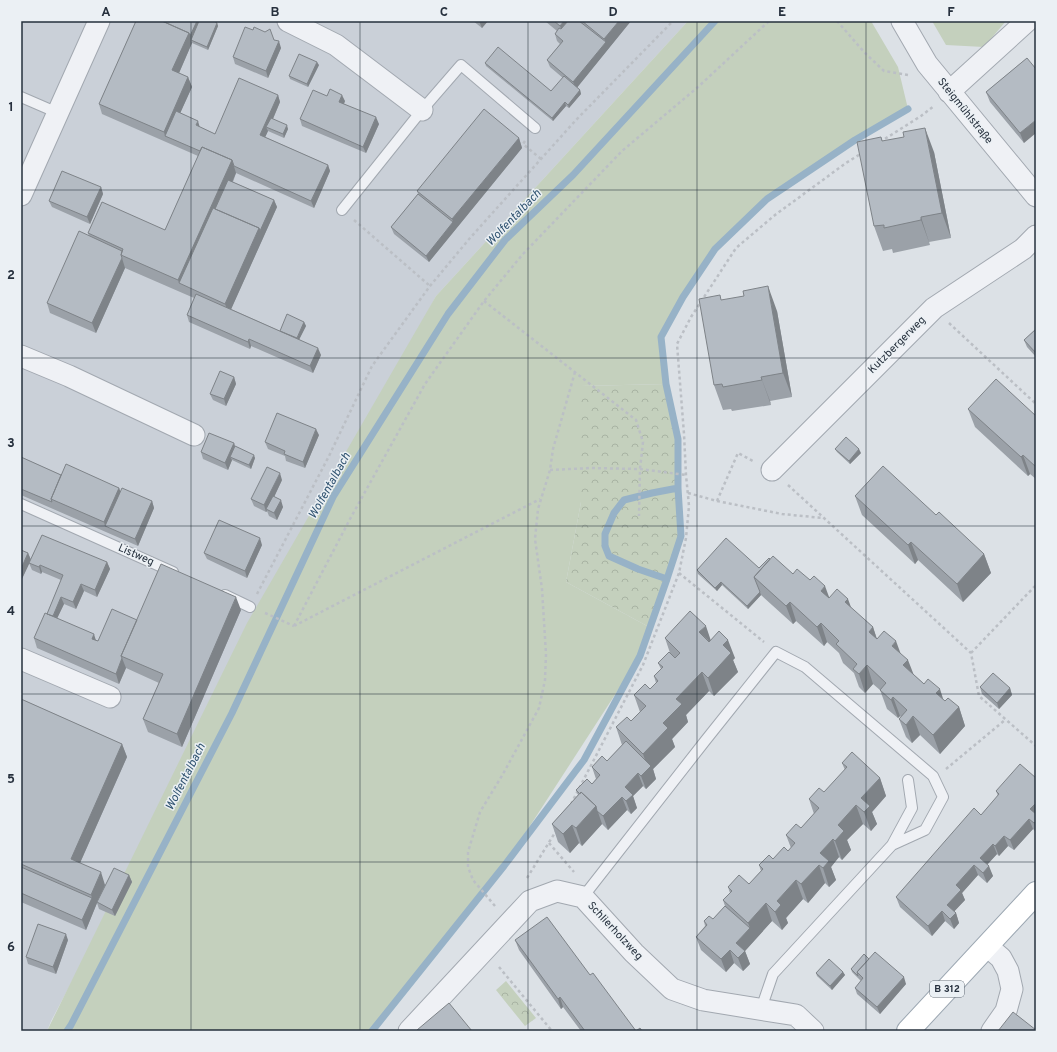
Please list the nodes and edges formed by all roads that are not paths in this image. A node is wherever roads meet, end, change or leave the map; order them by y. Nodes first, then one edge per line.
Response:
1 (99, 21) edge
2 (288, 21) edge
3 (902, 21) edge
4 (1028, 21) edge
5 (949, 92) junction
6 (21, 97) edge
7 (422, 110) junction
8 (58, 113) junction
9 (535, 128) dead end
10 (21, 195) edge
11 (1036, 196) edge
12 (342, 210) road end
13 (1036, 236) edge
14 (21, 356) edge
15 (194, 435) dead end
16 (772, 470) road end
17 (21, 504) edge
18 (185, 578) edge
19 (214, 590) edge
20 (250, 607) road end
21 (21, 659) edge
22 (110, 697) dead end
23 (908, 780) dead end
24 (892, 845) junction
25 (586, 893) junction
26 (1036, 893) edge
27 (987, 946) junction
28 (761, 1009) junction
29 (409, 1031) edge
30 (813, 1031) edge
31 (908, 1031) edge
32 (992, 1031) edge

1 - 8 street
2 - 7 street
3 - 5 street, Steigmühlstraße
4 - 5 street
5 - 11 street, Steigmühlstraße
6 - 8 lane
7 - 9 lane
7 - 12 lane
8 - 10 street
13 - 16 street, Kutzbergerweg
14 - 15 street
17 - 18 lane, Listweg
19 - 20 lane
21 - 22 street
23 - 24 lane
24 - 25 lane
24 - 28 lane
25 - 28 street, Schlierholzweg
25 - 29 street, Schlierholzweg
26 - 27 main road, B 312
27 - 31 main road, B 312
27 - 32 street
28 - 30 street, Schlierholzweg

